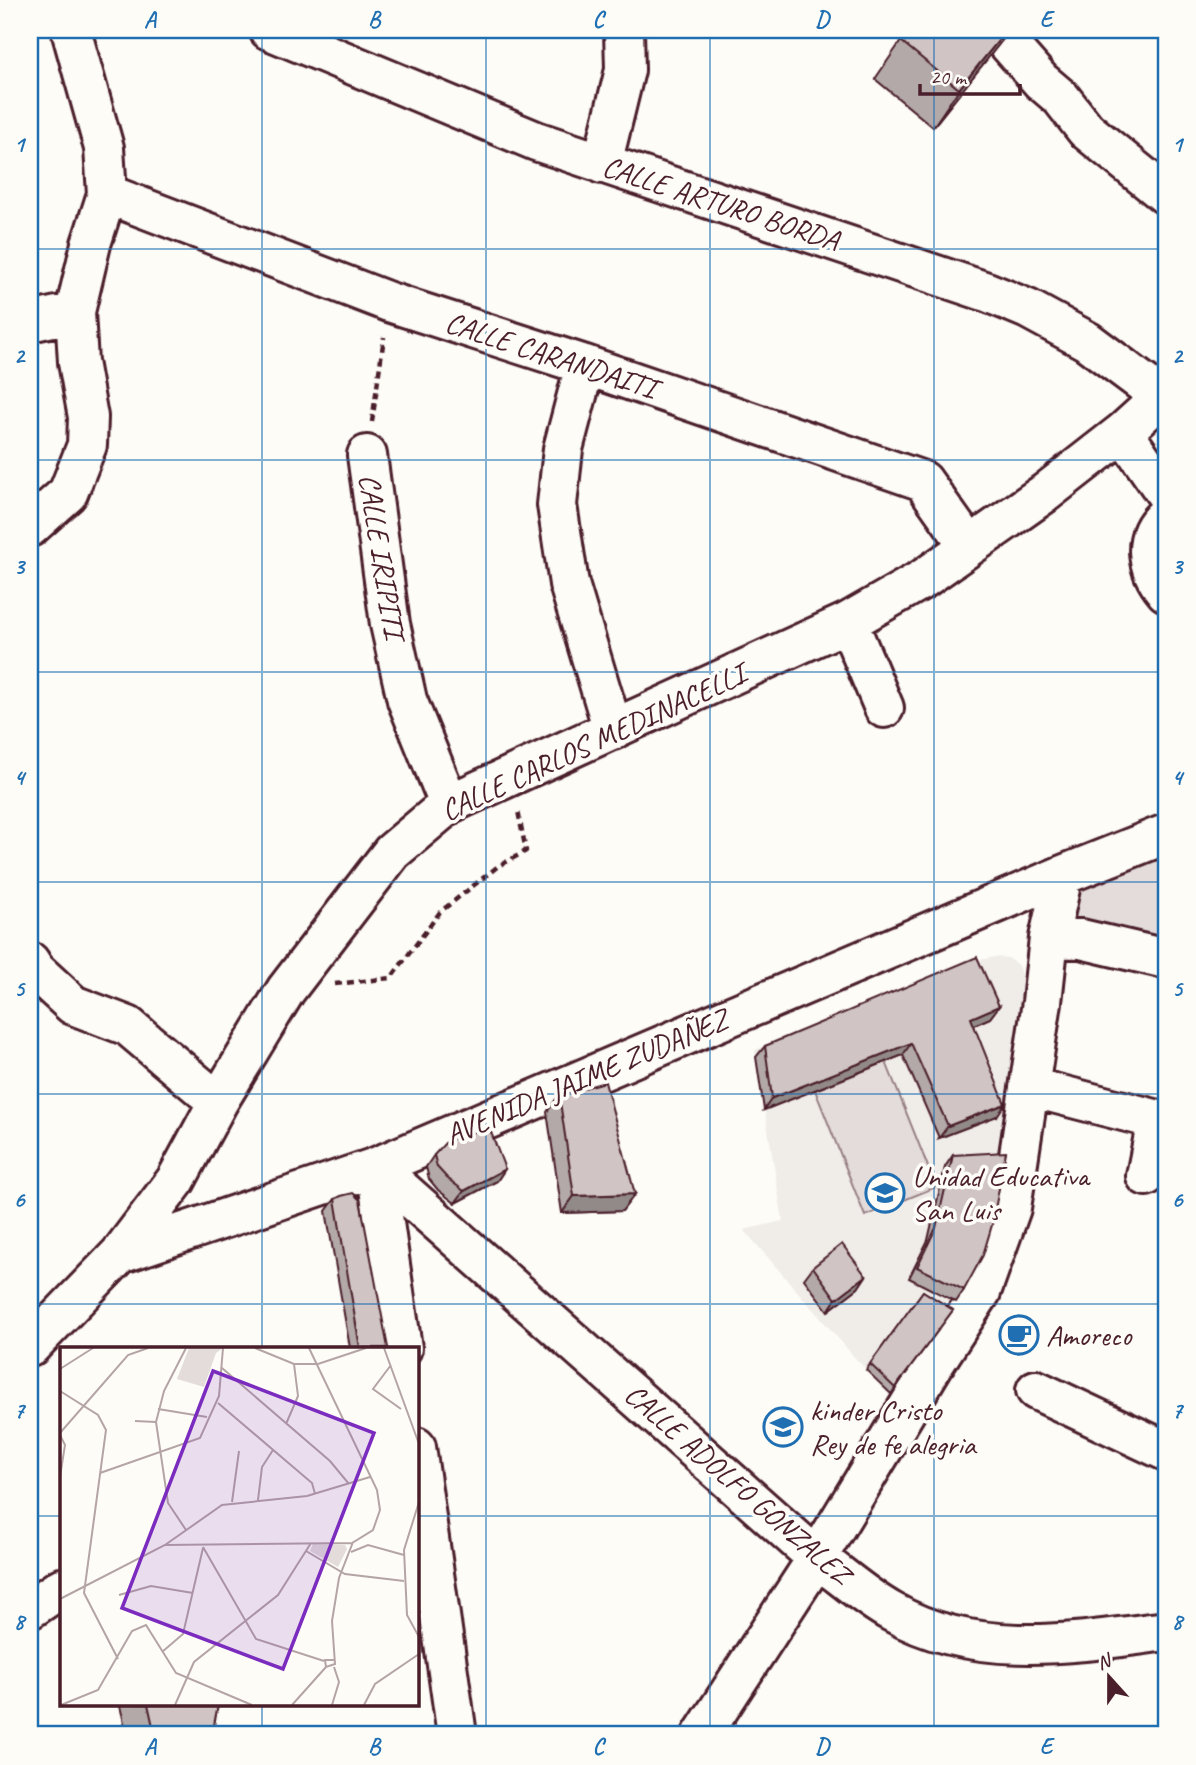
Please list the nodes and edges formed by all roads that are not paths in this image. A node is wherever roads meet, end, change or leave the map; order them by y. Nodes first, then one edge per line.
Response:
1 (71, 30) edge
2 (268, 30) edge
3 (624, 30) edge
4 (996, 30) edge
5 (602, 164) junction
6 (107, 194) junction
7 (1166, 195) edge
8 (75, 312) junction
9 (30, 322) edge
10 (585, 365) junction
11 (1164, 395) edge
12 (1123, 432) junction
13 (367, 455) road end
14 (1166, 494) edge
15 (1166, 515) edge
16 (30, 527) edge
17 (969, 546) junction
18 (1166, 592) edge
19 (848, 622) junction
20 (884, 708) dead end
21 (613, 730) junction
22 (449, 804) junction
23 (1166, 834) edge
24 (1063, 875) junction
25 (1049, 938) junction
26 (1166, 959) edge
27 (30, 962) edge
28 (1030, 1087) junction
29 (218, 1102) junction
30 (1161, 1121) edge
31 (376, 1167) junction
32 (1146, 1176) dead end
33 (120, 1254) junction
34 (30, 1347) edge
35 (402, 1347) edge
36 (1036, 1390) dead end
37 (1166, 1451) edge
38 (418, 1468) edge
39 (420, 1490) edge
40 (817, 1559) junction
41 (60, 1589) edge
42 (30, 1609) edge
43 (1166, 1631) edge
44 (457, 1735) edge
45 (702, 1735) edge

1 - 6 street
2 - 5 street, CALLE ARTURO BORDA
3 - 5 street
4 - 7 street
5 - 11 street, CALLE ARTURO BORDA
6 - 8 street
6 - 10 street, CALLE CARANDAITI
8 - 9 street
8 - 16 street
10 - 17 street, CALLE CARANDAITI
10 - 21 street
11 - 12 street, CALLE CARLOS MEDINACELLI
12 - 14 street
12 - 17 street, CALLE CARLOS MEDINACELLI
13 - 22 street, CALLE IRIPITI
15 - 18 street
17 - 19 street, CALLE CARLOS MEDINACELLI
19 - 20 street
19 - 21 street, CALLE CARLOS MEDINACELLI
21 - 22 street, CALLE CARLOS MEDINACELLI
22 - 29 street, CALLE CARLOS MEDINACELLI
23 - 24 street, AVENIDA JAIME ZUDAÑEZ
24 - 25 street
24 - 31 street, AVENIDA JAIME ZUDAÑEZ
25 - 26 street
25 - 28 street
27 - 29 street
28 - 30 street
28 - 40 street
29 - 33 street, CALLE CARLOS MEDINACELLI
30 - 32 street
31 - 33 street, AVENIDA JAIME ZUDAÑEZ
31 - 35 street
31 - 40 street, CALLE ADOLFO GONZALEZ
33 - 34 street, AVENIDA JAIME ZUDAÑEZ
36 - 37 street
38 - 39 street
39 - 44 street
40 - 43 street, CALLE ADOLFO GONZALEZ
40 - 45 street
41 - 42 street

